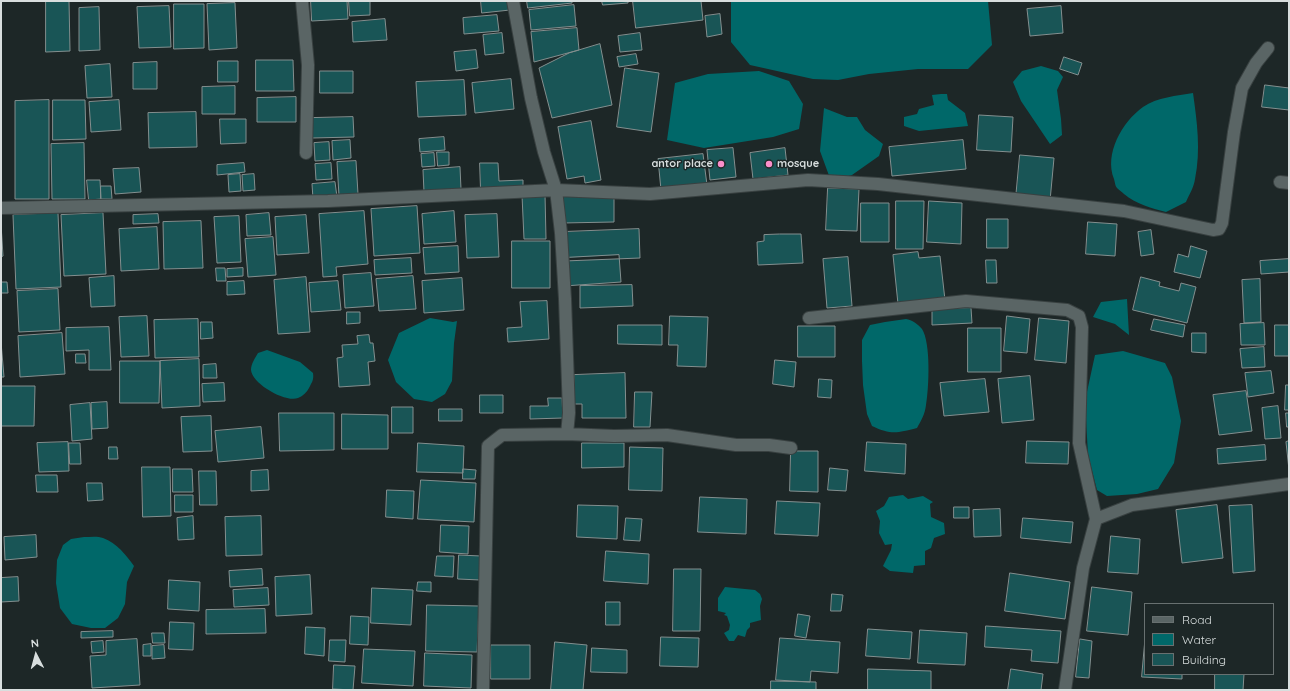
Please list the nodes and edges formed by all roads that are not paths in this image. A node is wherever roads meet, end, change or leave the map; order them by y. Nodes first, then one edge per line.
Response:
1 (302, 1) edge
2 (513, 1) edge
3 (1268, 48) dead end
4 (306, 153) dead end
5 (556, 190) junction
6 (1, 208) edge
7 (809, 318) dead end
8 (567, 434) junction
9 (791, 448) dead end
10 (1289, 484) edge
11 (1096, 519) junction
12 (483, 690) edge
13 (1065, 690) edge

1 - 4 street
2 - 5 street
3 - 5 street
5 - 6 street
5 - 8 street
7 - 11 street
8 - 9 street
8 - 12 street
10 - 11 street
11 - 13 street

